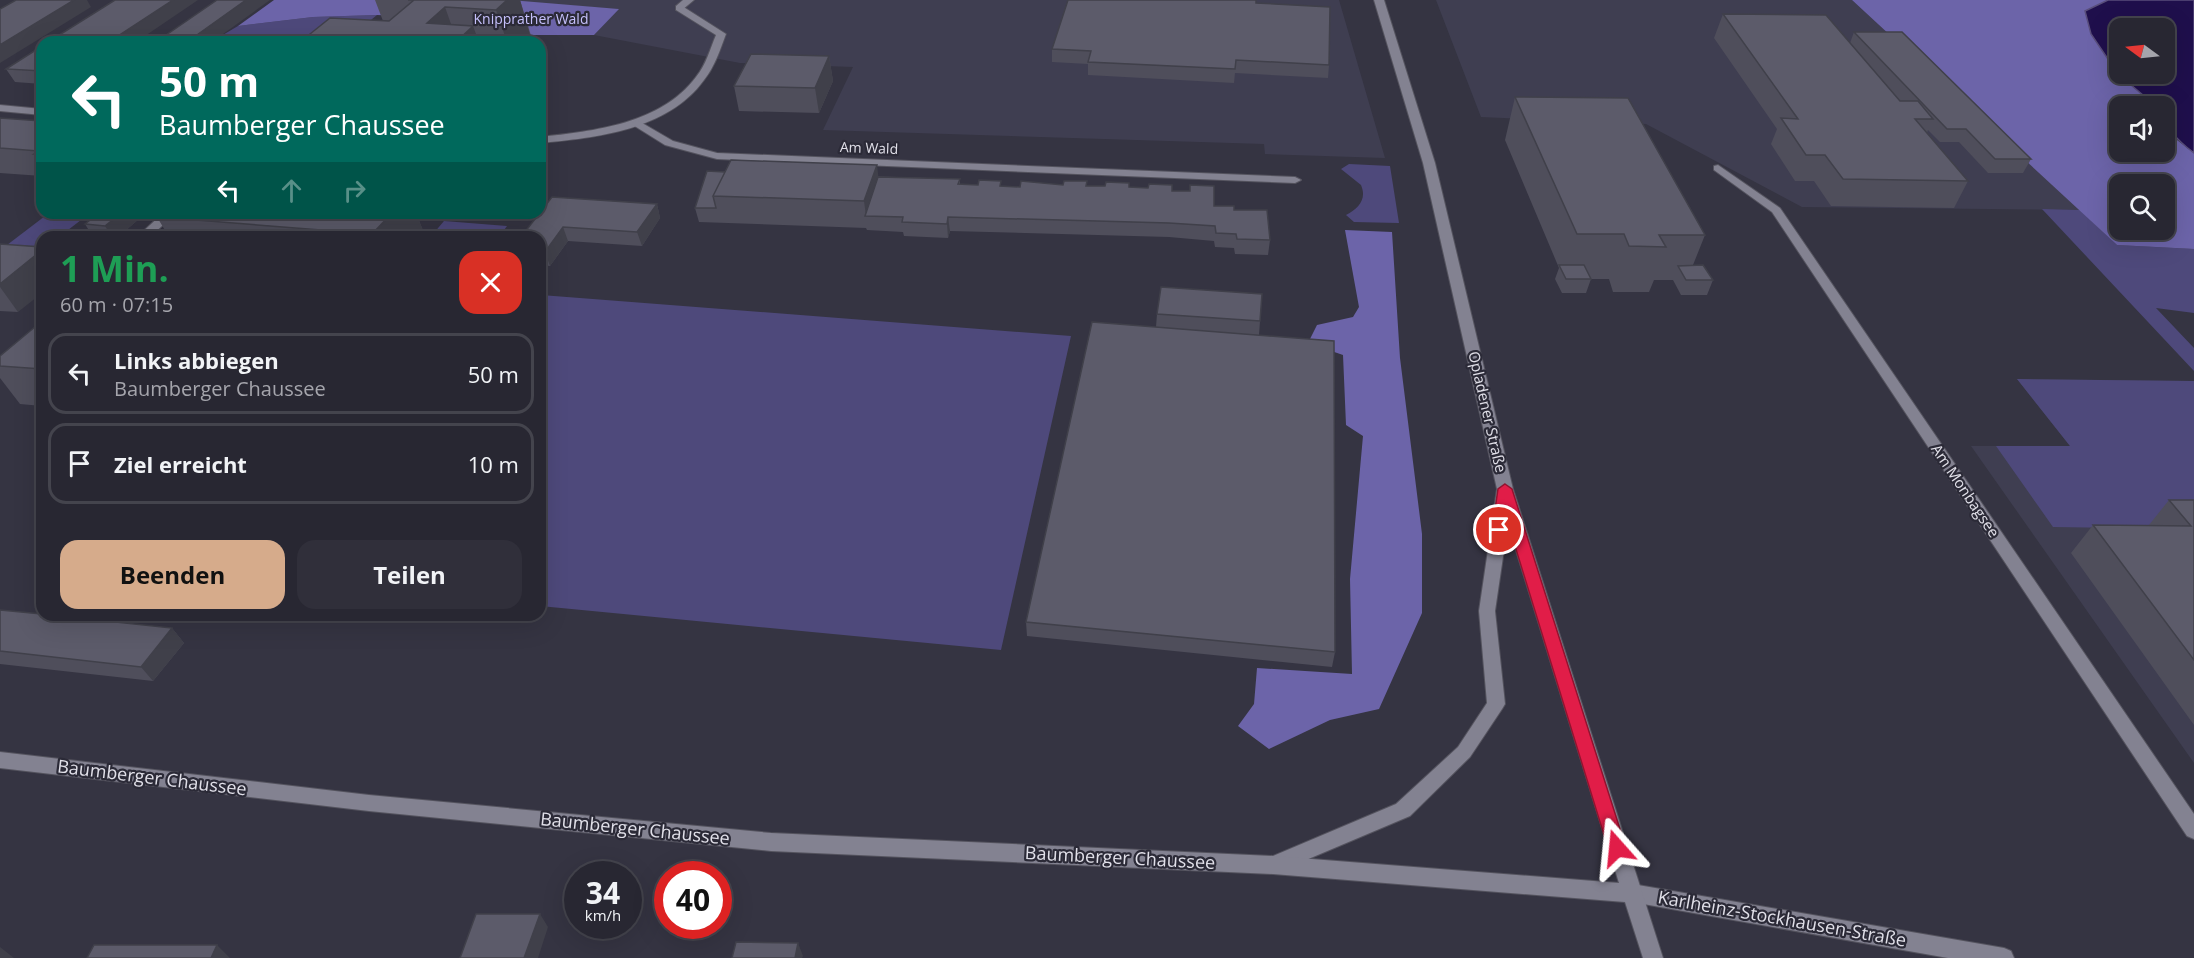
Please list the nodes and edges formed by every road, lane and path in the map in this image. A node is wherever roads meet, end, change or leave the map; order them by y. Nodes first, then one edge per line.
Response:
1 (689, 0) edge
2 (1379, 0) edge
3 (0, 108) edge
4 (36, 111) edge
5 (637, 123) junction
6 (546, 140) edge
7 (1718, 168) dead end
8 (1296, 180) dead end
9 (163, 219) edge
10 (150, 231) edge
11 (1505, 489) junction
12 (0, 760) edge
13 (2194, 831) edge
14 (1273, 865) junction
15 (1632, 893) junction
16 (1653, 958) edge
17 (2004, 958) edge

1 - 5 street
2 - 11 street, Opladener Straße
3 - 4 street
5 - 6 street
5 - 8 street, Am Wald
7 - 13 street, Am Monbagsee
9 - 10 street
11 - 14 street, Baumberger Chaussee
11 - 15 street, Opladener Straße
12 - 14 street, Baumberger Chaussee
14 - 15 street, Baumberger Chaussee
15 - 16 street, Opladener Straße
15 - 17 street, Karlheinz-Stockhausen-Straße

